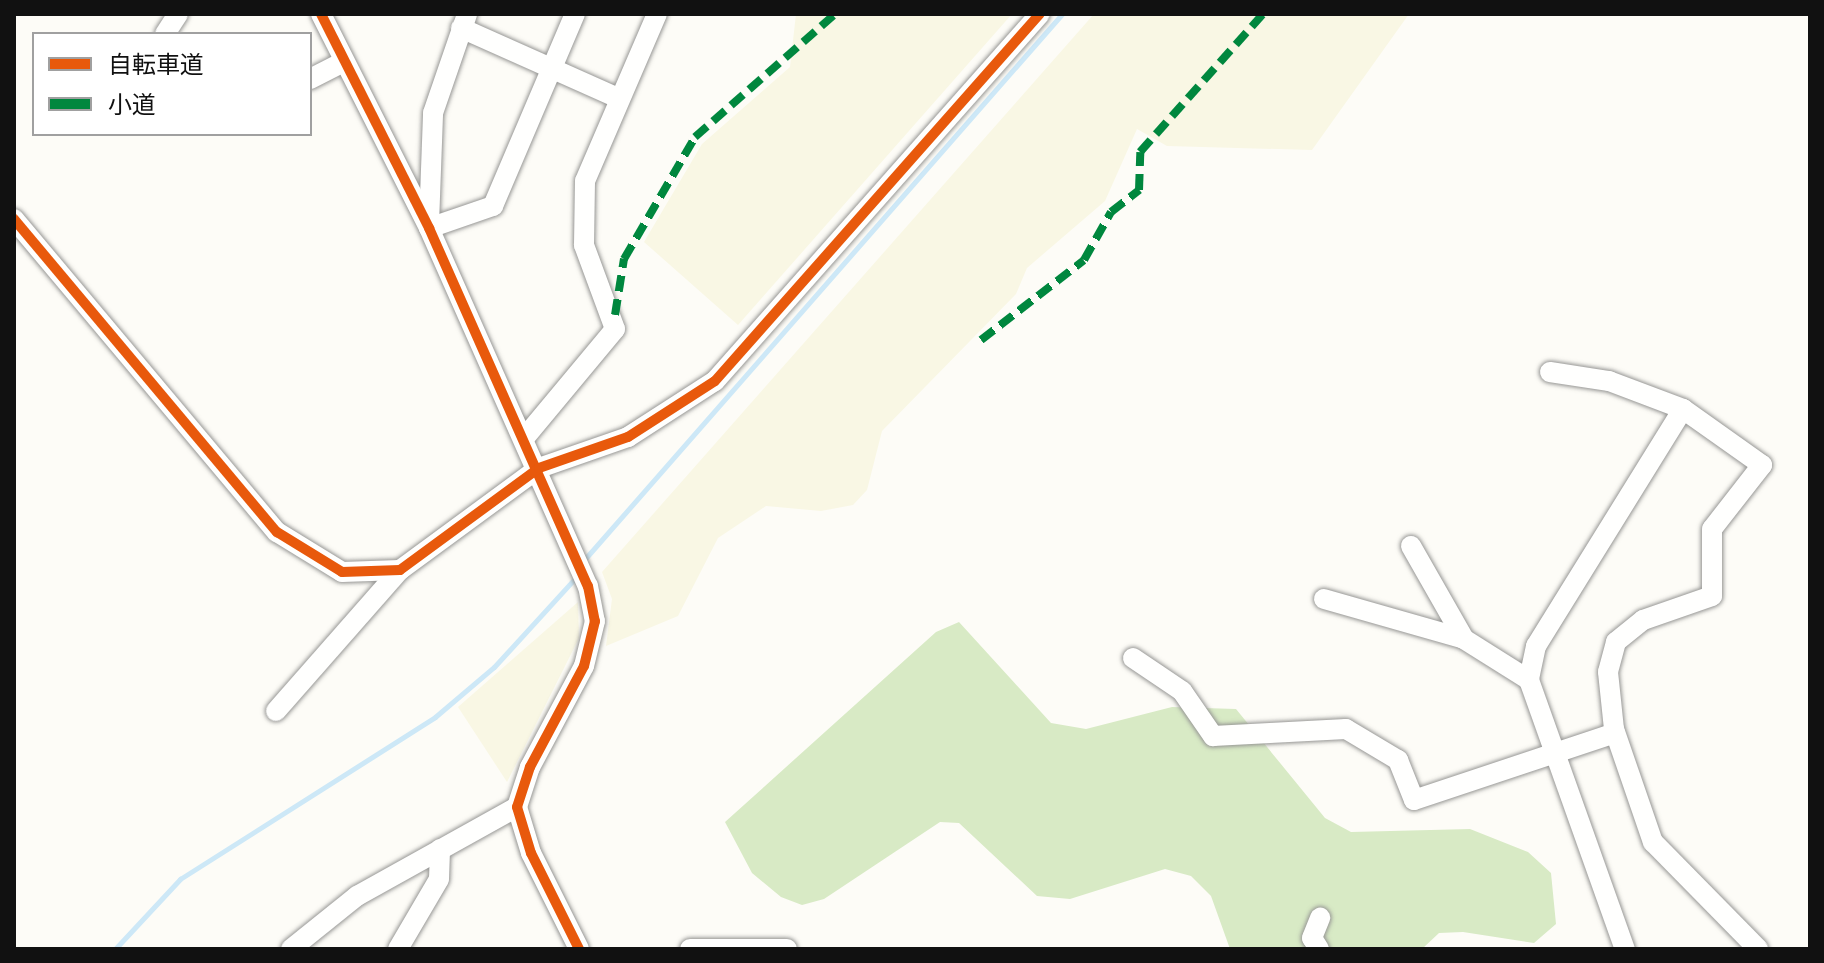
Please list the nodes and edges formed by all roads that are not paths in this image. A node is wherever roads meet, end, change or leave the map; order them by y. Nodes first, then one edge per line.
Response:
1 (178, 14) edge
2 (321, 14) edge
3 (575, 14) edge
4 (657, 14) edge
5 (1040, 14) edge
6 (464, 21) edge
7 (166, 32) edge
8 (344, 62) junction
9 (551, 69) junction
10 (312, 78) edge
11 (618, 98) junction
12 (14, 219) edge
13 (429, 228) junction
14 (1550, 372) dead end
15 (1683, 409) junction
16 (526, 436) junction
17 (539, 468) junction
18 (1411, 546) dead end
19 (400, 570) junction
20 (1324, 599) dead end
21 (1464, 639) junction
22 (1133, 658) dead end
23 (1529, 680) junction
24 (276, 711) dead end
25 (1615, 733) junction
26 (1555, 753) junction
27 (517, 807) junction
28 (440, 849) junction
29 (1320, 918) dead end
30 (291, 949) edge
31 (398, 949) edge
32 (579, 949) edge
33 (690, 949) edge
34 (787, 949) edge
35 (1319, 949) edge
36 (1625, 949) edge
37 (1758, 949) edge

1 - 7 street
2 - 8 street
3 - 9 street
4 - 11 street
5 - 17 street
6 - 9 street
6 - 13 street
8 - 10 street
8 - 13 street
9 - 11 street
9 - 13 street
11 - 16 street
12 - 19 street
13 - 16 street
14 - 15 street
15 - 23 street
15 - 25 street
16 - 17 street
17 - 19 street
17 - 27 street
18 - 21 street
19 - 24 street
20 - 21 street
21 - 23 street
22 - 26 street
23 - 26 street
25 - 26 street
25 - 37 street
26 - 36 street
27 - 28 street
27 - 32 street
28 - 30 street
28 - 31 street
29 - 35 street
33 - 34 street

